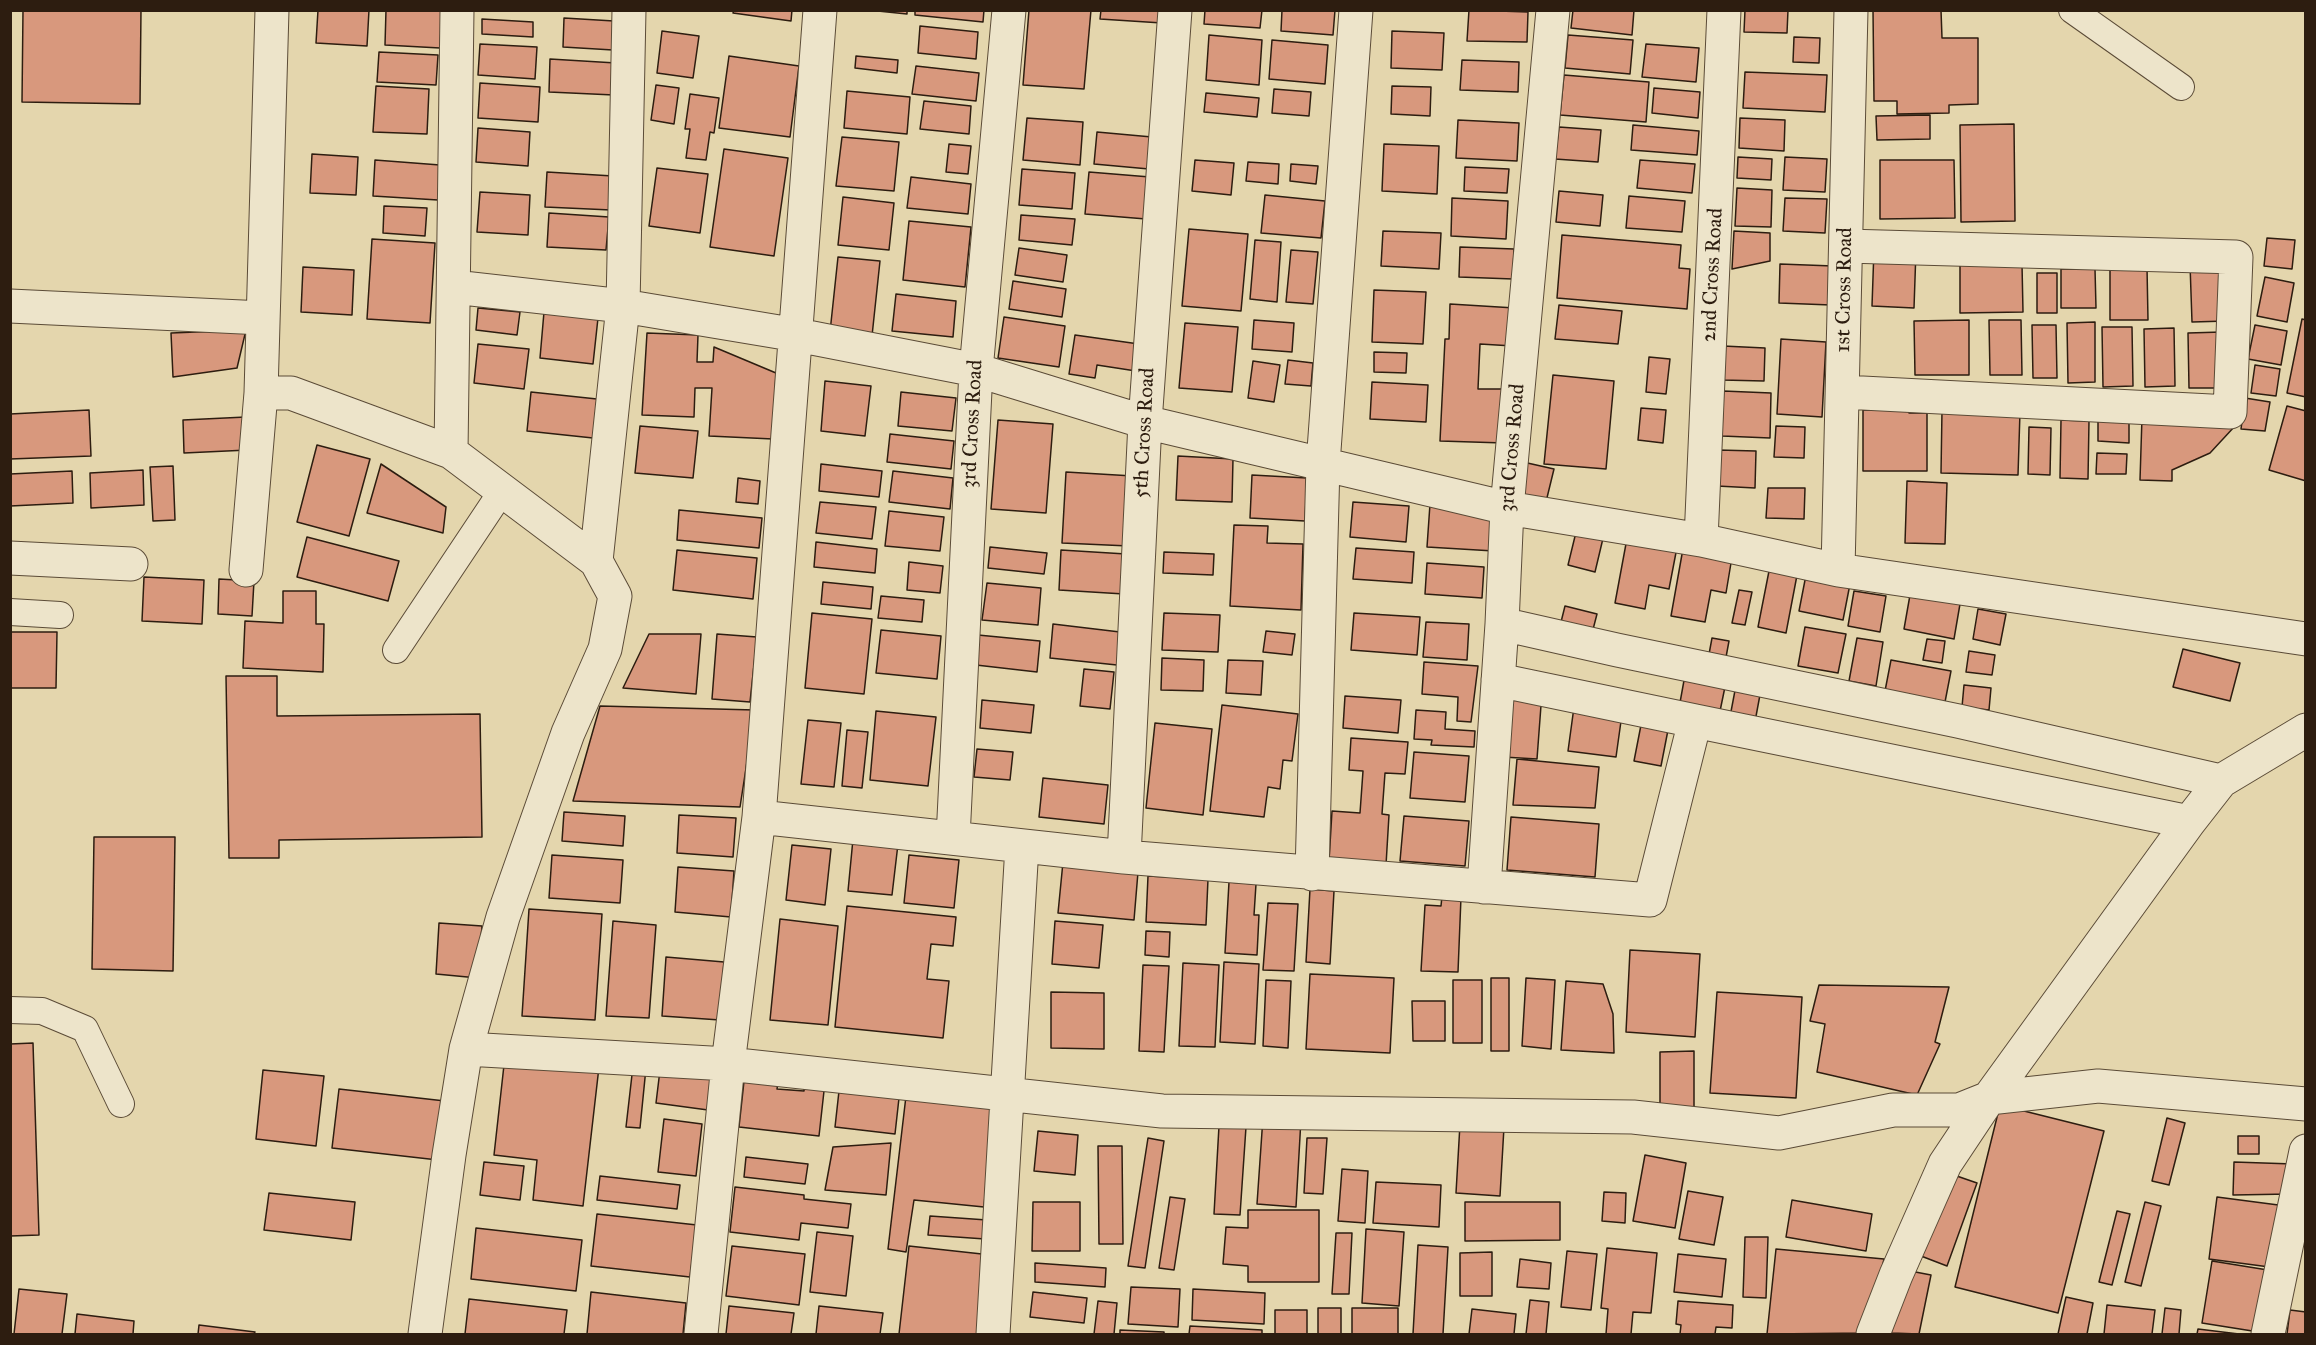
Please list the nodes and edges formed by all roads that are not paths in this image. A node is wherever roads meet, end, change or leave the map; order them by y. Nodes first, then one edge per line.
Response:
1 (272, 10) edge
2 (457, 10) edge
3 (629, 10) edge
4 (820, 10) edge
5 (1009, 10) edge
6 (1175, 10) edge
7 (1356, 10) edge
8 (1553, 10) edge
9 (1724, 10) edge
10 (1851, 10) edge
11 (2072, 10) edge
12 (2181, 87) dead end
13 (1846, 246) junction
14 (454, 287) junction
15 (10, 306) edge
16 (623, 306) junction
17 (264, 318) junction
18 (796, 335) junction
19 (976, 370) junction
20 (1843, 392) junction
21 (261, 393) junction
22 (1145, 422) junction
23 (451, 452) junction
24 (1323, 464) junction
25 (502, 491) junction
26 (1507, 508) junction
27 (1701, 540) junction
28 (10, 558) edge
29 (596, 561) junction
30 (131, 564) dead end
31 (246, 570) dead end
32 (1838, 570) junction
33 (10, 612) edge
34 (60, 615) dead end
35 (1502, 624) junction
36 (2306, 639) edge
37 (396, 650) dead end
38 (1498, 680) junction
39 (1695, 721) junction
40 (2306, 730) edge
41 (2221, 781) junction
42 (759, 817) junction
43 (2189, 822) junction
44 (953, 838) junction
45 (1022, 846) junction
46 (1124, 857) junction
47 (1312, 874) junction
48 (1484, 887) junction
49 (10, 1010) edge
50 (466, 1049) junction
51 (728, 1064) junction
52 (1006, 1095) junction
53 (1989, 1098) junction
54 (121, 1104) dead end
55 (2306, 1104) edge
56 (2306, 1151) edge
57 (425, 1335) edge
58 (701, 1335) edge
59 (993, 1335) edge
60 (1873, 1335) edge
61 (2268, 1335) edge

1 - 17 street
2 - 14 street
3 - 16 street
4 - 18 street
5 - 19 street, 3rd Cross Road
6 - 22 street, 5th Cross Road
7 - 24 street
8 - 26 street, 3rd Cross Road
9 - 27 street, 2nd Cross Road
10 - 13 street, 1st Cross Road
11 - 12 lane
13 - 20 street, 1st Cross Road
13 - 20 street
14 - 16 street
14 - 23 street
15 - 17 street
16 - 18 street
16 - 29 street
17 - 21 street
18 - 19 street
18 - 42 street
19 - 22 street
19 - 44 street, 3rd Cross Road
20 - 32 street, 1st Cross Road
21 - 23 street
21 - 31 street
22 - 24 street
22 - 46 street, 5th Cross Road
23 - 25 street
24 - 26 street
24 - 47 street
25 - 29 street
25 - 37 lane
26 - 27 street
26 - 35 street, 3rd Cross Road
27 - 32 street
28 - 30 street
29 - 50 street
32 - 36 street
33 - 34 lane
35 - 38 street, 3rd Cross Road
35 - 41 street
38 - 39 street
38 - 48 street, 3rd Cross Road
39 - 43 street
39 - 48 street
40 - 41 street
41 - 43 street
42 - 44 street
42 - 51 street
43 - 53 street
44 - 45 street
45 - 46 street
45 - 52 street
46 - 47 street
47 - 48 street
49 - 54 lane
50 - 51 street
50 - 57 street
51 - 52 street
51 - 58 street
52 - 53 street
52 - 59 street
53 - 55 street
53 - 60 street
56 - 61 street

